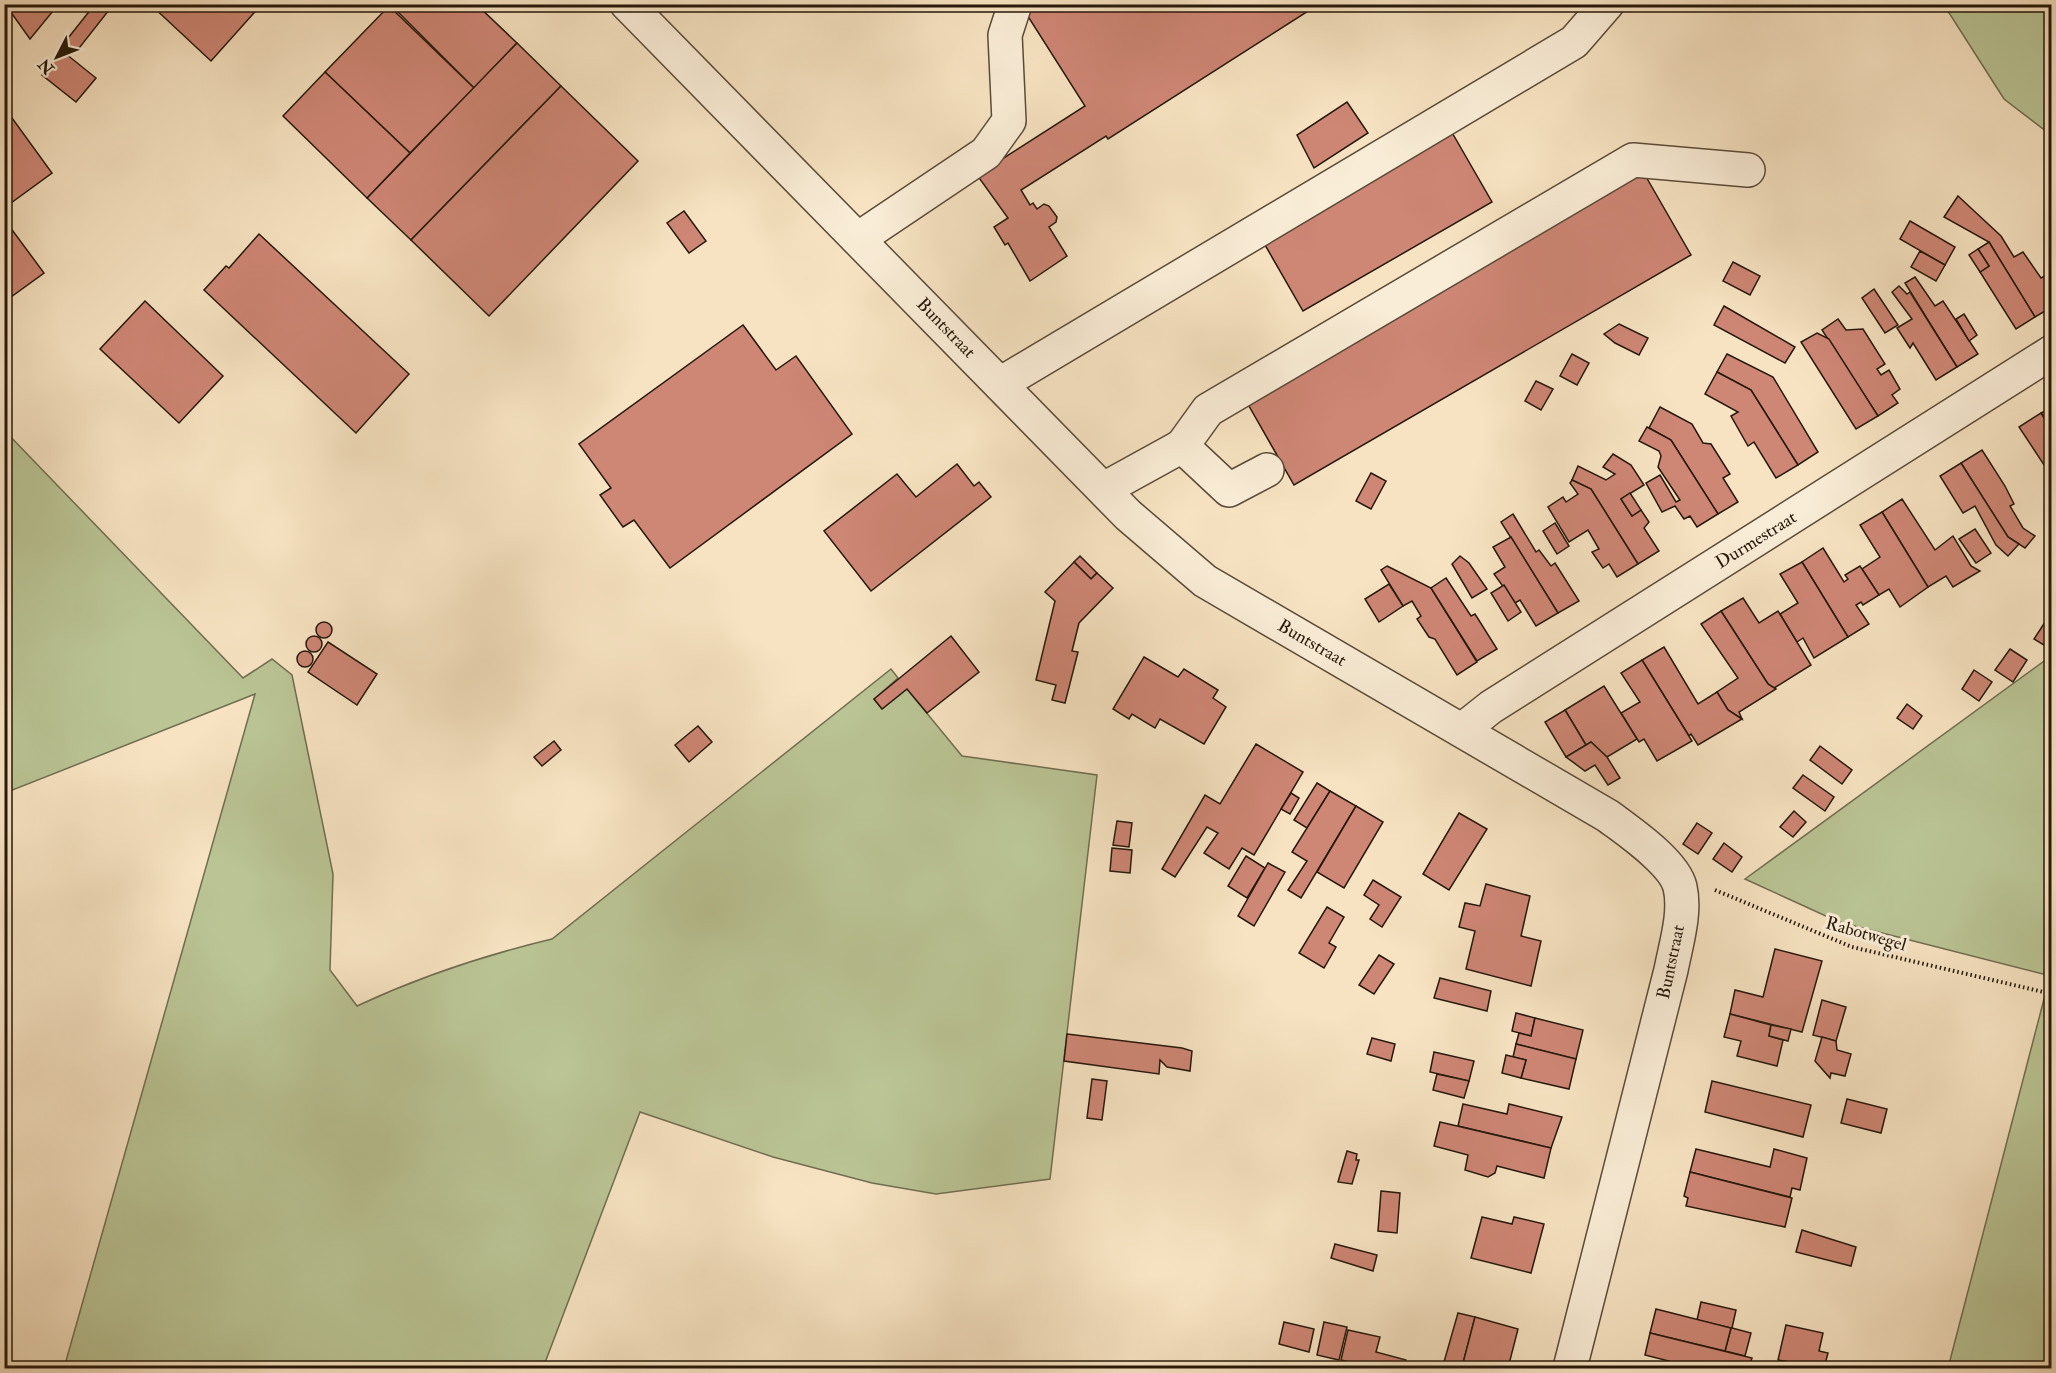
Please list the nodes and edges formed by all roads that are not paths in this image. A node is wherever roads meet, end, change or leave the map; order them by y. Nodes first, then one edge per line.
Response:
1 (627, 4) edge
2 (1015, 4) edge
3 (1607, 4) edge
4 (1748, 170) dead end
5 (858, 239) junction
6 (2052, 352) edge
7 (1000, 384) junction
8 (1182, 446) junction
9 (1267, 470) dead end
10 (1104, 489) junction
11 (1462, 730) junction
12 (1570, 1368) edge

1 - 5 street, Buntstraat
2 - 5 street
3 - 7 street
4 - 8 street
5 - 7 street, Buntstraat
6 - 11 street, Durmestraat
7 - 10 street, Buntstraat
8 - 9 street
8 - 10 street
10 - 11 street, Buntstraat
11 - 12 street, Buntstraat

